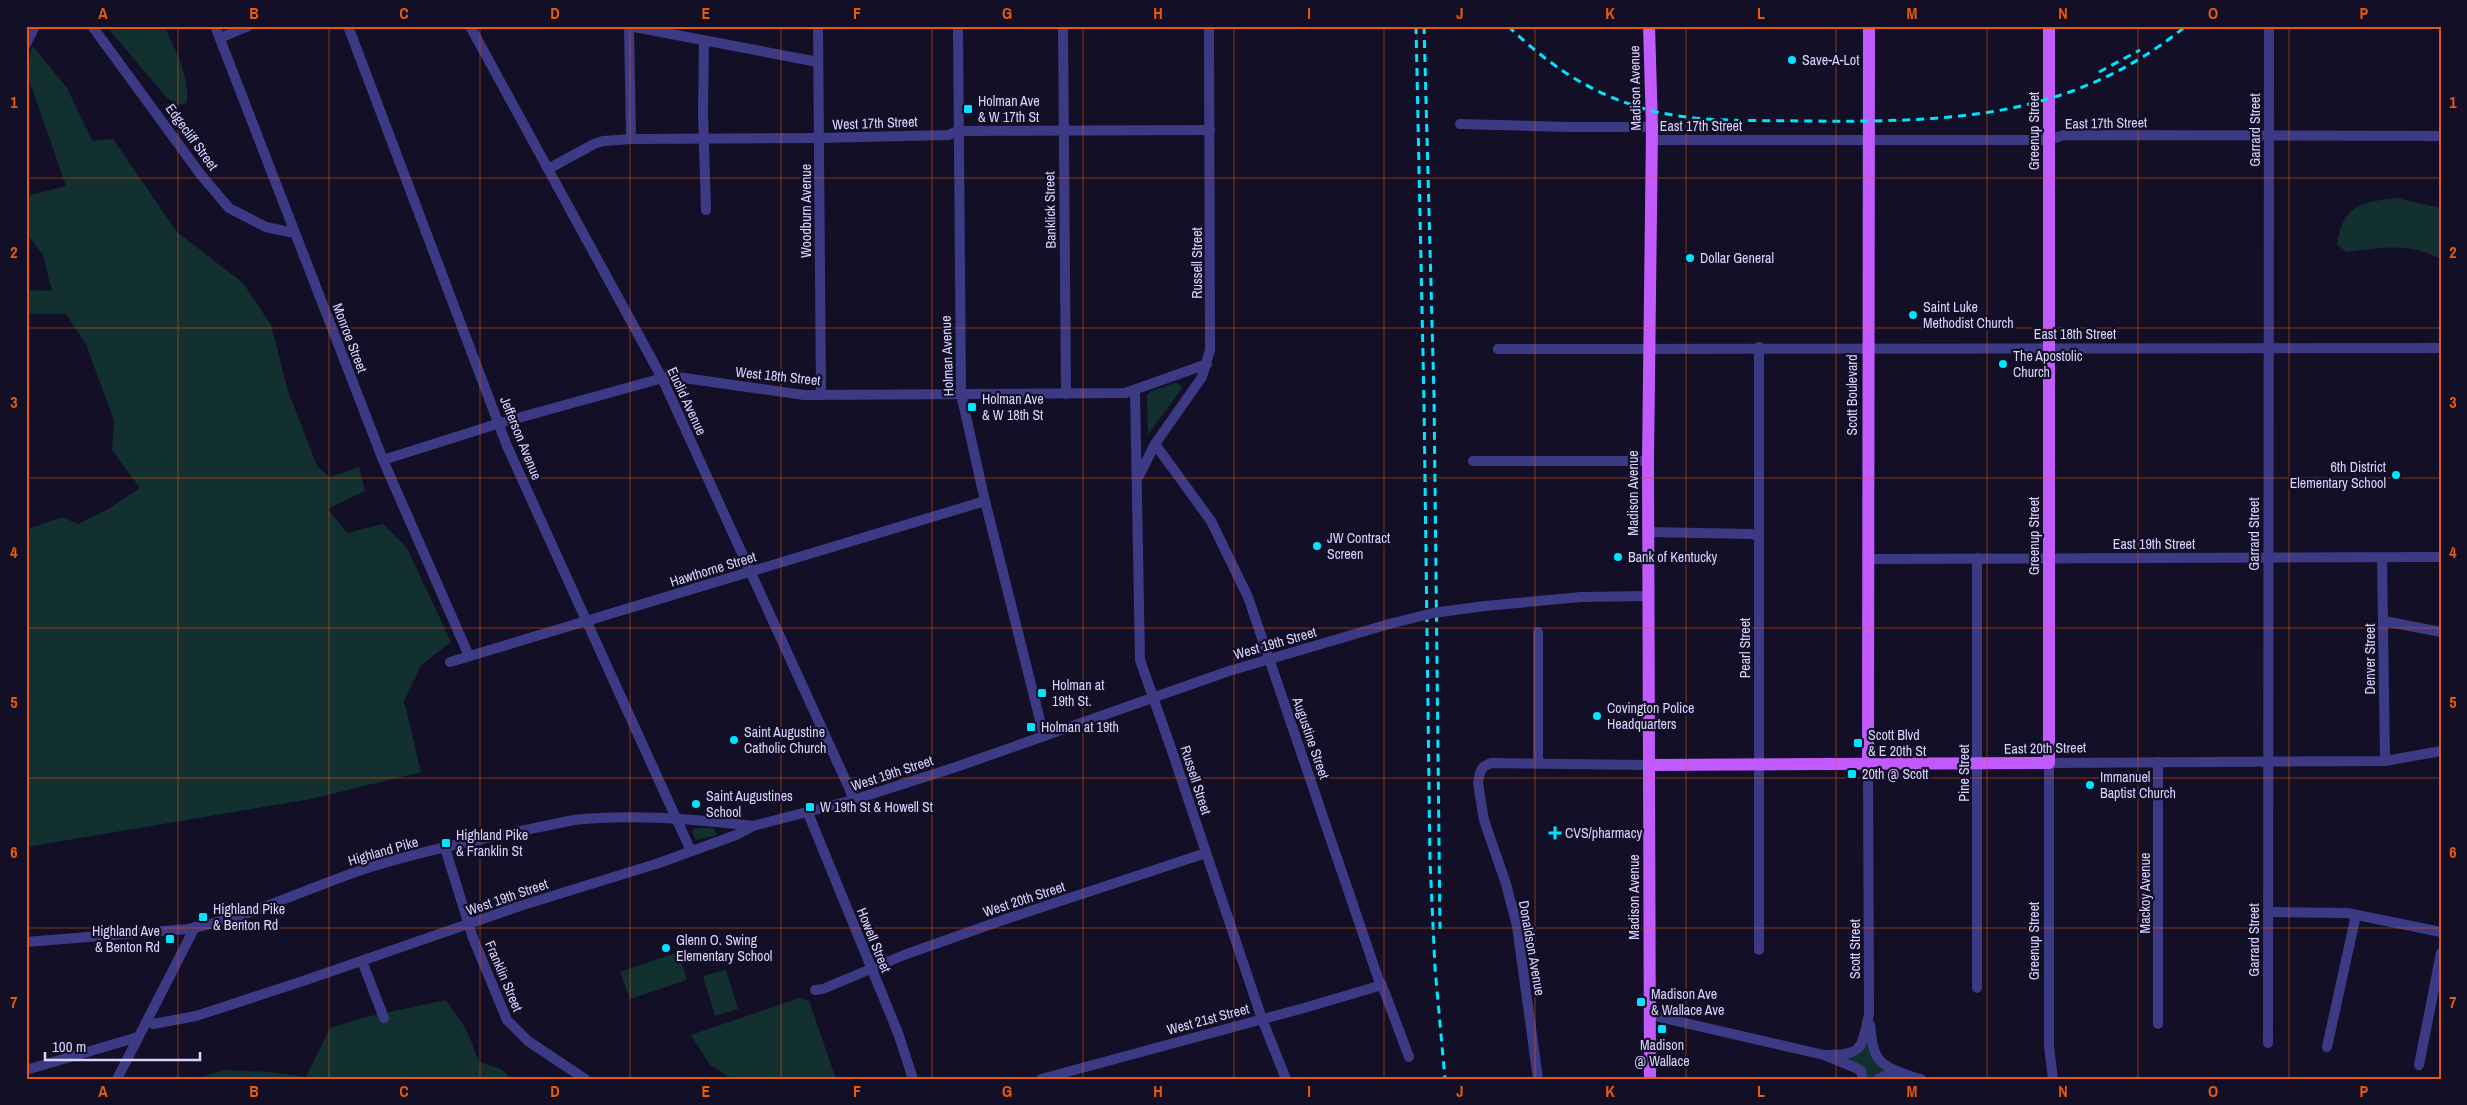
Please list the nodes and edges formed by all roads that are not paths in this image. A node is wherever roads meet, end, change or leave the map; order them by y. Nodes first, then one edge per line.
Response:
1 (35, 26) edge
2 (92, 26) edge
3 (215, 26) edge
4 (249, 26) edge
5 (348, 26) edge
6 (470, 26) edge
7 (629, 26) edge
8 (818, 26) edge
9 (958, 26) edge
10 (1062, 26) edge
11 (1209, 26) edge
12 (1649, 26) edge
13 (1869, 26) edge
14 (2049, 26) edge
15 (2269, 26) edge
16 (220, 38) junction
17 (704, 41) junction
18 (26, 44) edge
19 (818, 62) junction
20 (1460, 124) dead end
21 (1063, 130) junction
22 (1210, 130) junction
23 (958, 131) junction
24 (1651, 133) junction
25 (2268, 135) junction
26 (2441, 136) edge
27 (819, 138) junction
28 (631, 139) junction
29 (704, 139) junction
30 (1868, 140) junction
31 (2049, 140) junction
32 (548, 169) junction
33 (706, 210) dead end
34 (294, 233) junction
35 (1759, 347) junction
36 (2268, 347) junction
37 (1648, 348) junction
38 (1867, 348) junction
39 (2048, 348) junction
40 (2441, 348) edge
41 (1498, 349) dead end
42 (1207, 364) junction
43 (662, 378) junction
44 (1136, 390) junction
45 (961, 394) junction
46 (1066, 394) junction
47 (822, 395) junction
48 (500, 423) junction
49 (1155, 444) junction
50 (383, 460) junction
51 (1648, 460) junction
52 (1473, 461) dead end
53 (1138, 479) junction
54 (985, 501) junction
55 (1648, 532) junction
56 (1759, 536) junction
57 (2441, 557) edge
58 (1977, 558) junction
59 (2049, 558) junction
60 (2268, 558) junction
61 (2382, 558) junction
62 (1867, 559) junction
63 (752, 572) junction
64 (1648, 596) junction
65 (586, 621) junction
66 (2384, 621) junction
67 (1538, 632) dead end
68 (2441, 632) edge
69 (469, 656) junction
70 (1270, 660) junction
71 (450, 662) dead end
72 (1154, 698) junction
73 (1044, 736) junction
74 (2441, 751) edge
75 (2268, 761) junction
76 (2385, 761) junction
77 (2158, 762) junction
78 (1538, 763) junction
79 (1978, 763) junction
80 (2049, 763) junction
81 (1649, 764) junction
82 (1868, 764) junction
83 (1758, 765) junction
84 (853, 800) junction
85 (808, 813) junction
86 (677, 820) junction
87 (753, 826) junction
88 (445, 848) junction
89 (691, 851) junction
90 (1206, 853) junction
91 (2268, 912) junction
92 (2356, 915) junction
93 (469, 924) junction
94 (195, 927) junction
95 (2441, 932) edge
96 (26, 942) edge
97 (1759, 950) dead end
98 (2441, 953) edge
99 (362, 960) junction
100 (871, 968) junction
101 (1382, 985) junction
102 (1977, 988) dead end
103 (814, 990) dead end
104 (1869, 1014) junction
105 (1650, 1015) junction
106 (384, 1018) dead end
107 (1262, 1019) junction
108 (153, 1024) dead end
109 (2158, 1024) dead end
110 (138, 1037) junction
111 (2268, 1043) dead end
112 (2050, 1046) junction
113 (2327, 1047) dead end
114 (1824, 1055) junction
115 (1409, 1057) dead end
116 (2419, 1065) dead end
117 (26, 1070) edge
118 (1917, 1078) edge
119 (117, 1079) edge
120 (585, 1079) edge
121 (913, 1079) edge
122 (1041, 1079) edge
123 (1286, 1079) edge
124 (1538, 1079) edge
125 (1650, 1079) edge
126 (1863, 1079) edge
127 (1878, 1079) edge
128 (2045, 1079) edge
129 (2053, 1079) edge

1 - 18 street
2 - 34 street, Edgecliff Street
3 - 16 street, Monroe Street
4 - 16 street
5 - 48 street, Jefferson Avenue
6 - 32 street, Euclid Avenue
7 - 17 street
7 - 28 street
8 - 19 street, Woodburn Avenue
9 - 23 street, Holman Avenue
10 - 21 street, Banklick Street
11 - 22 street, Russell Street
12 - 24 main road, Madison Avenue
13 - 30 main road, Scott Boulevard
14 - 31 main road, Greenup Street
15 - 25 street, Garrard Street
16 - 34 street, Monroe Street
17 - 19 street
17 - 29 street
19 - 27 street, Woodburn Avenue
20 - 24 street
21 - 22 street, West 17th Street
21 - 23 street, West 17th Street
21 - 46 street, Banklick Street
22 - 42 street, Russell Street
23 - 27 street, West 17th Street
23 - 45 street, Holman Avenue
24 - 30 street, East 17th Street
24 - 37 main road, Madison Avenue
25 - 26 street, East 17th Street
25 - 31 street, East 17th Street
25 - 36 street, Garrard Street
27 - 29 street, West 17th Street
27 - 47 street, Woodburn Avenue
28 - 29 street, West 17th Street
28 - 32 street, West 17th Street
29 - 33 street
30 - 31 street, East 17th Street
30 - 38 main road, Scott Boulevard
31 - 39 main road, Greenup Street
32 - 43 street, Euclid Avenue
34 - 50 street, Monroe Street
35 - 37 street, East 18th Street
35 - 38 street, East 18th Street
35 - 56 street, Pearl Street
36 - 39 street, East 18th Street
36 - 40 street, East 18th Street
36 - 60 street, Garrard Street
37 - 41 street
37 - 51 main road, Madison Avenue
38 - 39 street, East 18th Street
38 - 62 main road, Scott Boulevard
39 - 59 main road, Greenup Street
42 - 44 street, West 18th Street
42 - 49 street, Russell Street
43 - 47 street, West 18th Street
43 - 48 street, West 18th Street
43 - 63 street, Euclid Avenue
44 - 46 street, West 18th Street
44 - 53 street, Russell Street
45 - 46 street, West 18th Street
45 - 47 street, West 18th Street
45 - 54 street, Holman Avenue
48 - 50 street, West 18th Street
48 - 65 street, Jefferson Avenue
49 - 53 street, Russell Street
49 - 70 street, Augustine Street
50 - 69 street, Monroe Street
51 - 52 street
51 - 55 main road, Madison Avenue
53 - 72 street, Russell Street
54 - 63 street, Hawthorne Street
54 - 73 street, Holman Avenue
55 - 56 street
55 - 64 main road, Madison Avenue
56 - 83 street, Pearl Street
57 - 61 street, East 19th Street
58 - 59 street, East 19th Street
58 - 62 street, East 19th Street
58 - 79 street, Pine Street
59 - 60 street, East 19th Street
59 - 80 main road, Greenup Street
60 - 61 street, East 19th Street
60 - 75 street, Garrard Street
61 - 66 street, Denver Street
62 - 82 main road, Scott Boulevard
63 - 65 street, Hawthorne Street
63 - 84 street, Euclid Avenue
64 - 70 street, West 19th Street, bridge
64 - 81 main road, Madison Avenue
65 - 69 street, Hawthorne Street
65 - 86 street, Jefferson Avenue
66 - 68 street
66 - 76 street, Denver Street
67 - 78 street
69 - 71 street, Hawthorne Street
70 - 72 street, West 19th Street
70 - 101 street, Augustine Street
72 - 73 street, West 19th Street
72 - 90 street, Russell Street
73 - 84 street, West 19th Street
74 - 76 street, East 20th Street
75 - 76 street, East 20th Street
75 - 77 street, East 20th Street
75 - 91 street, Garrard Street
77 - 80 street, East 20th Street
77 - 109 street, Mackoy Avenue
78 - 81 street
78 - 124 street, Donaldson Avenue
79 - 80 main road, East 20th Street
79 - 82 main road, East 20th Street
79 - 102 street, Pine Street
80 - 112 street, Greenup Street
81 - 83 main road, East 20th Street
81 - 105 main road, Madison Avenue
82 - 83 main road, East 20th Street
82 - 104 street, Scott Street
83 - 97 street, Pearl Street
84 - 85 street, West 19th Street
85 - 87 street, West 19th Street
85 - 100 street, Howell Street
86 - 87 street, Highland Pike
86 - 88 street, Highland Pike
86 - 89 street, Jefferson Avenue
87 - 89 street, West 19th Street
88 - 93 street, Franklin Street
88 - 94 street, Highland Pike
89 - 93 street, West 19th Street
90 - 100 street, West 20th Street
90 - 107 street, Russell Street
91 - 92 street
91 - 111 street, Garrard Street
92 - 95 street
92 - 113 street
93 - 99 street, West 19th Street
93 - 120 street, Franklin Street
94 - 96 street, Highland Pike
94 - 110 street
98 - 116 street
99 - 106 street
99 - 108 street, West 19th Street
100 - 103 street, West 20th Street
100 - 121 street, Howell Street
101 - 107 street, West 21st Street
101 - 115 street, Augustine Street
104 - 114 street, Scott Street
104 - 118 street
105 - 114 street
105 - 125 main road, Madison Avenue
107 - 122 street, West 21st Street
107 - 123 street, Russell Street
110 - 117 street
110 - 119 street
112 - 128 street
112 - 129 street
114 - 126 street
118 - 127 street

